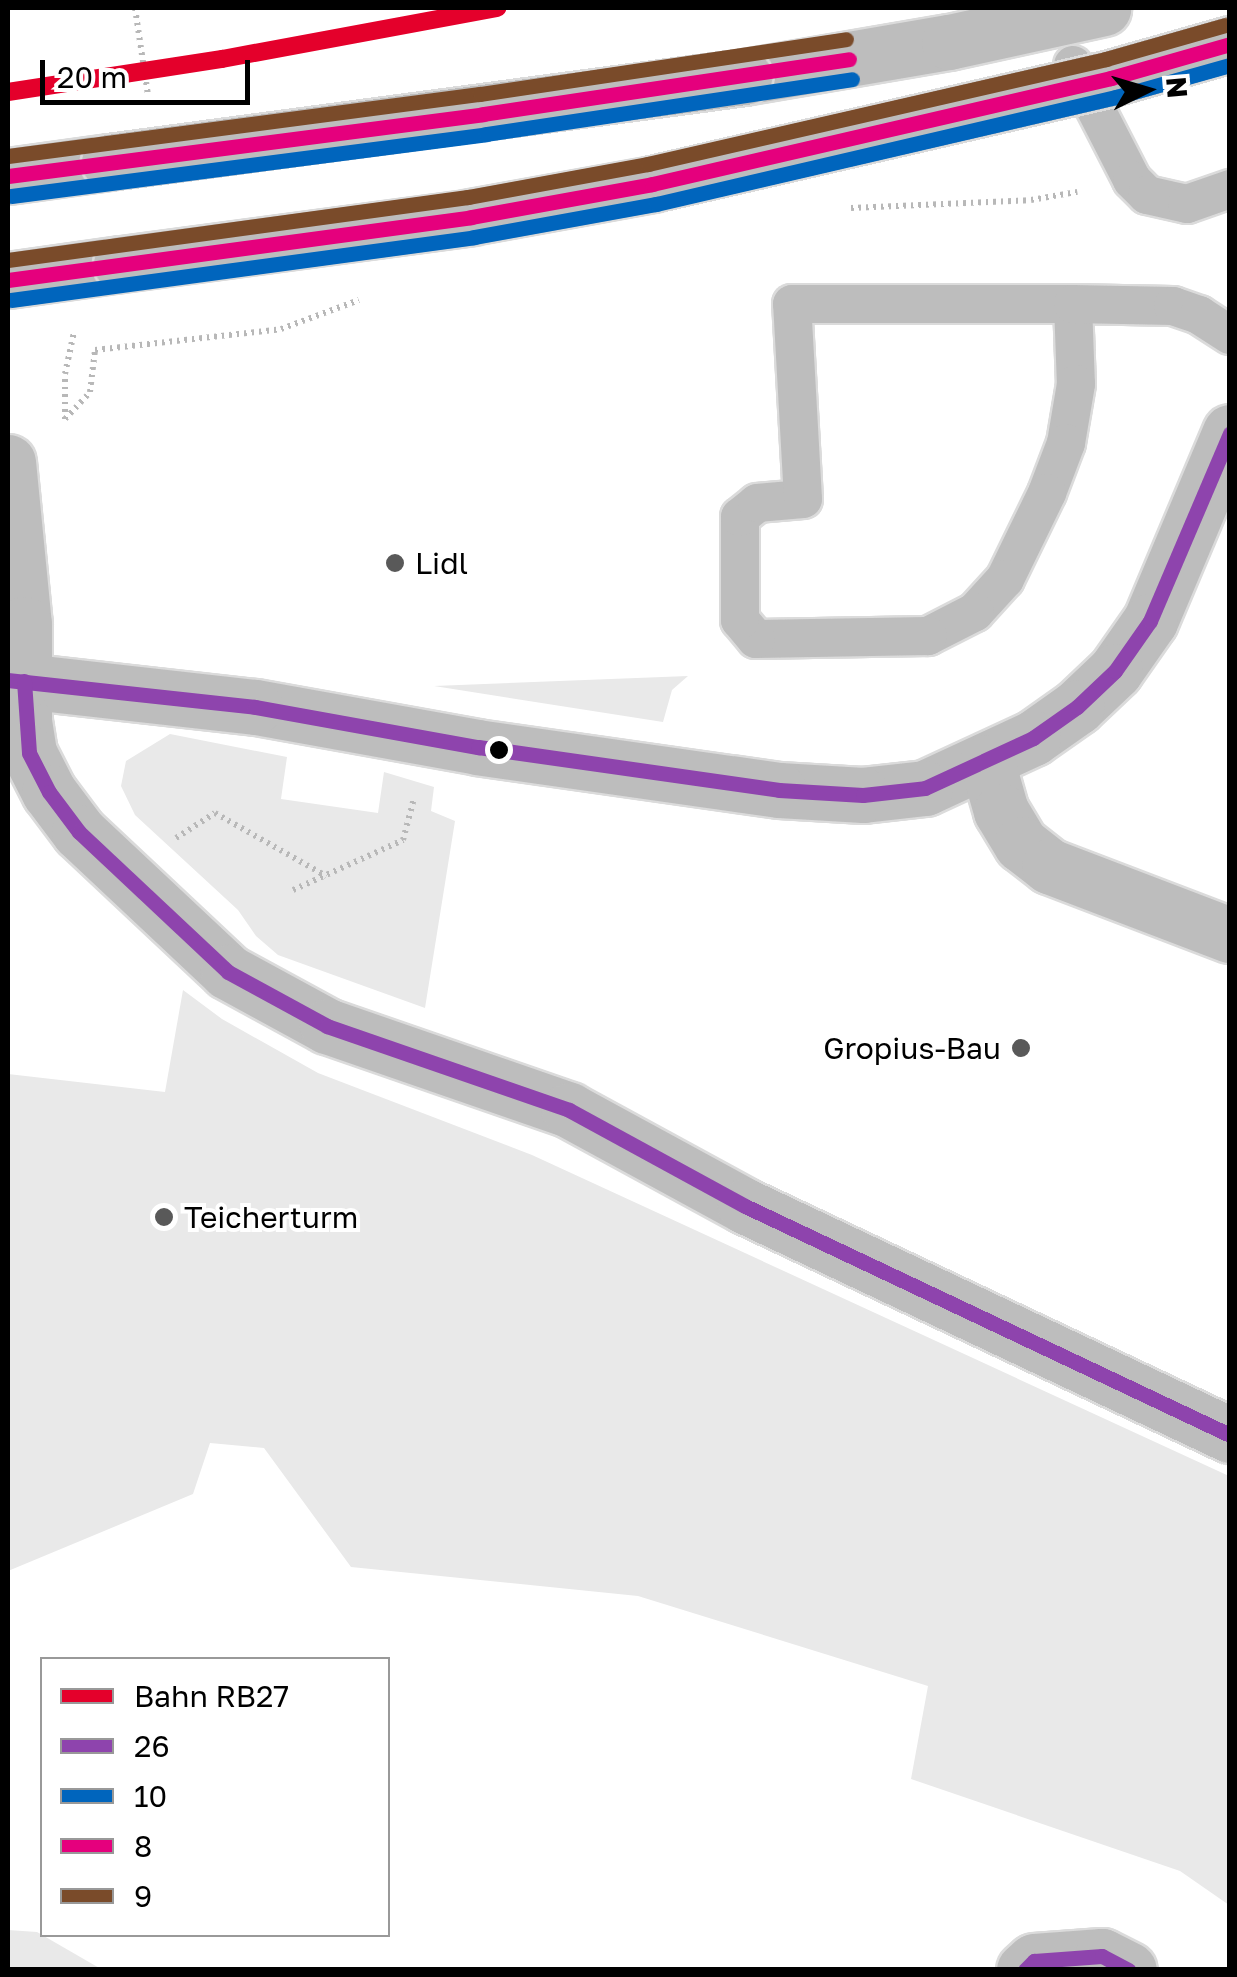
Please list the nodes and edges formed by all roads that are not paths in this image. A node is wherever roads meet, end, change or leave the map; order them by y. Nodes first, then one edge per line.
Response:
1 (1103, 8) edge
2 (1230, 44) edge
3 (1072, 62) dead end
4 (8, 176) edge
5 (1230, 190) edge
6 (8, 280) edge
7 (1073, 304) junction
8 (1230, 335) edge
9 (1230, 432) edge
10 (8, 462) edge
11 (24, 682) junction
12 (987, 762) junction
13 (1230, 936) edge
14 (1230, 1435) edge
15 (1024, 1970) edge
16 (1129, 1970) edge

1 - 4 street, bridge
2 - 6 street, bridge
3 - 5 lane
7 - 7 lane
7 - 8 lane
9 - 12 street
10 - 11 street
11 - 12 street
11 - 14 street
12 - 13 street
15 - 16 street

